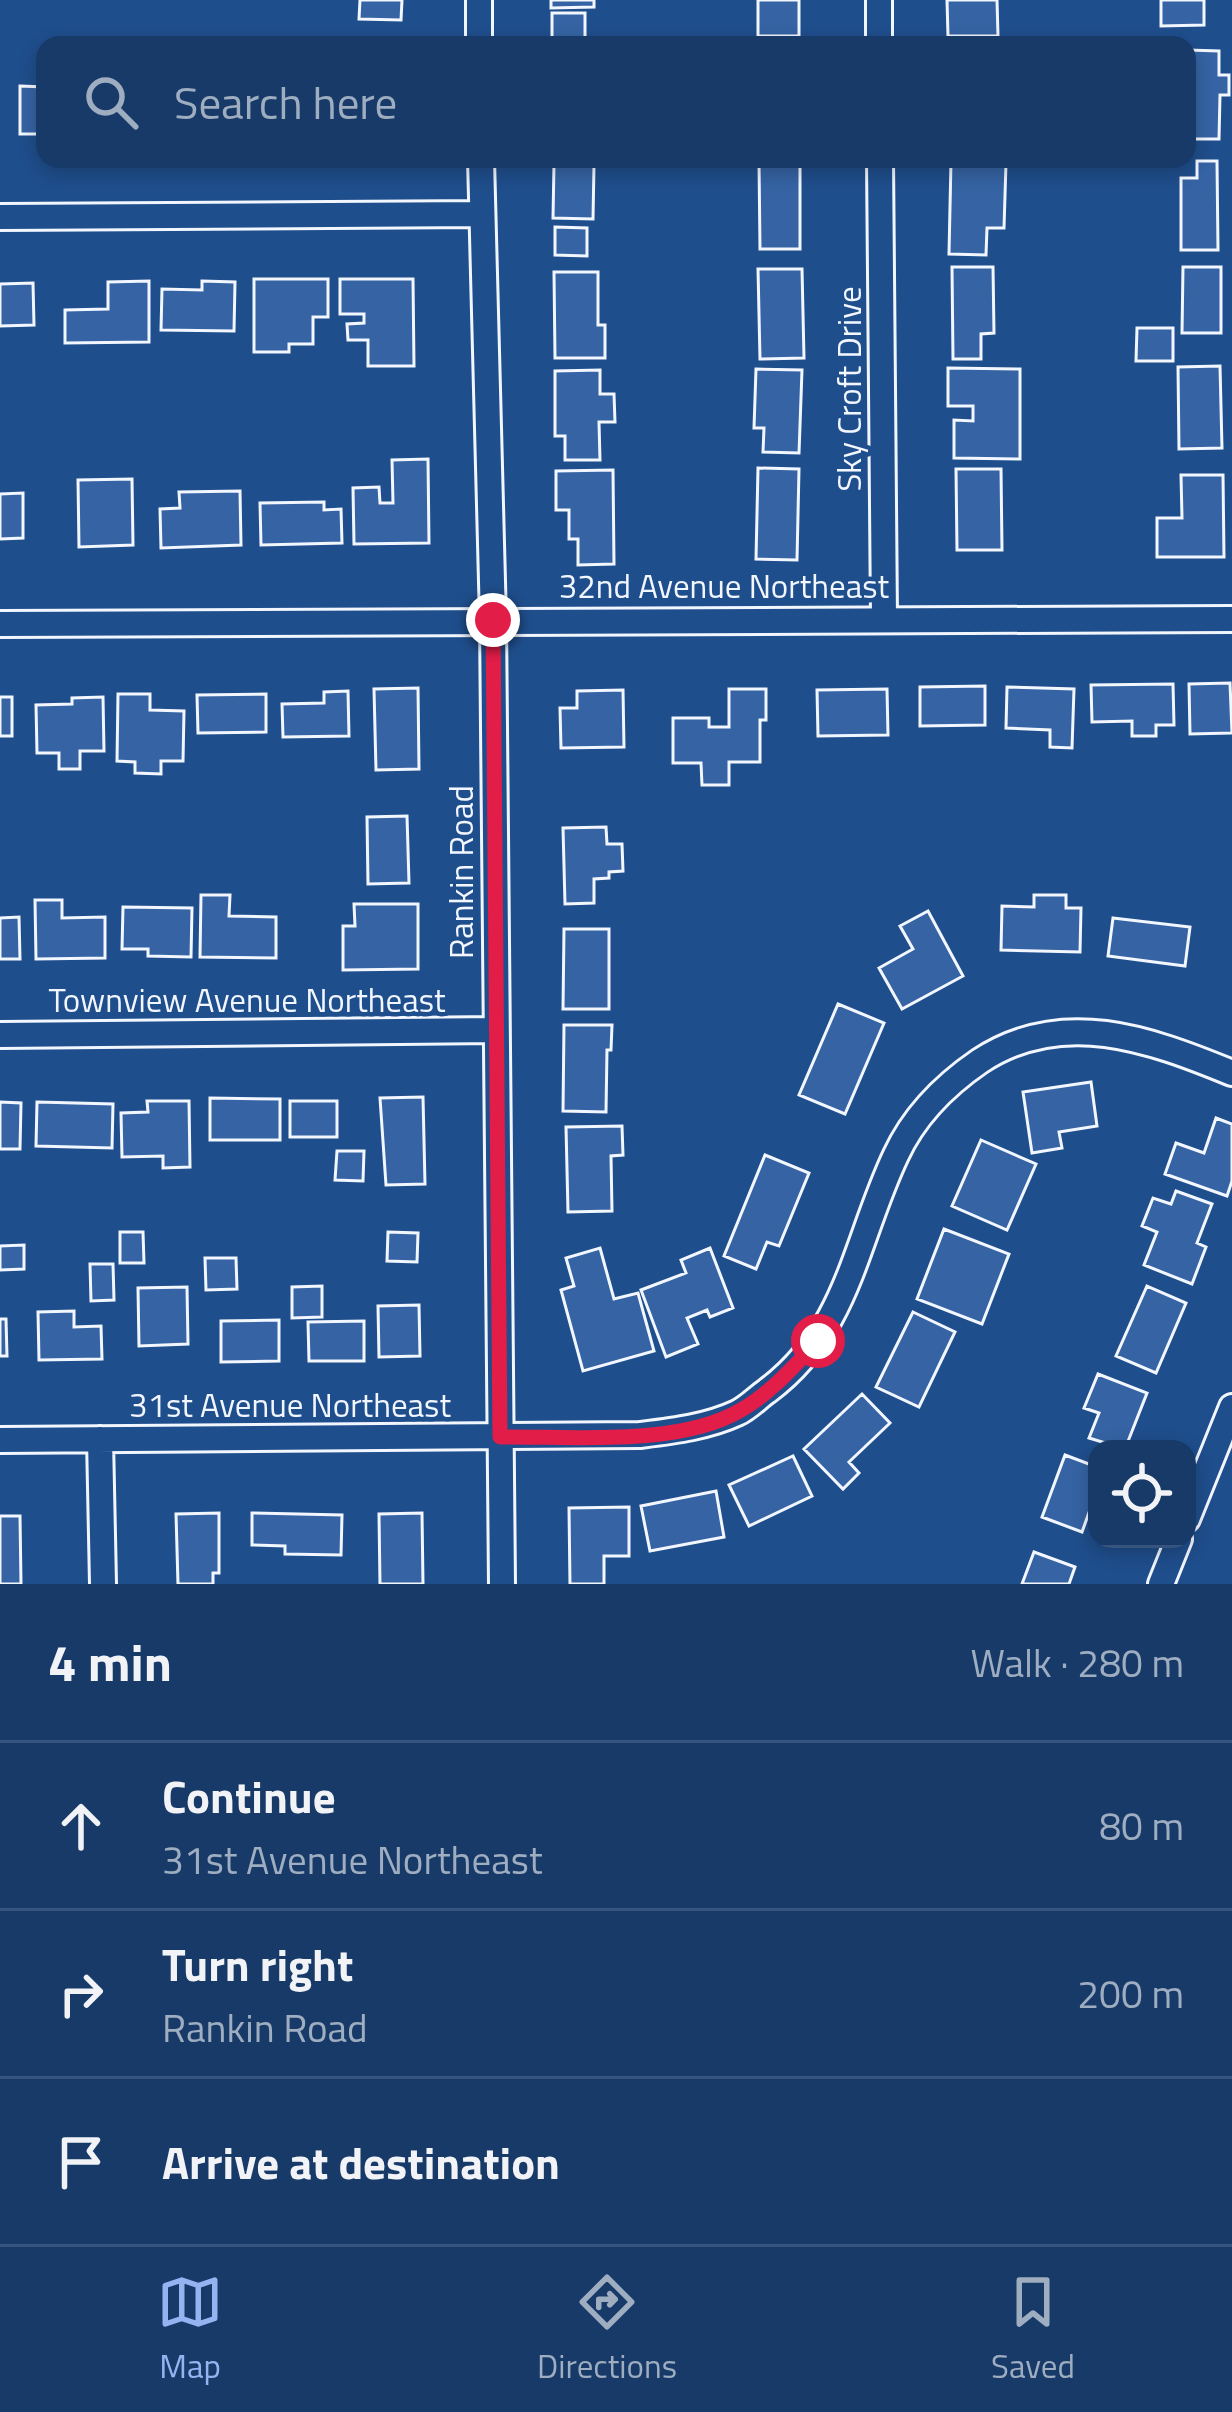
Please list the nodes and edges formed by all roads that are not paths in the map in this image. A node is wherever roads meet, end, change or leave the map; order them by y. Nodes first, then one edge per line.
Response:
1 (479, 0) edge
2 (879, 0) edge
3 (479, 36) edge
4 (879, 36) edge
5 (481, 168) edge
6 (880, 168) edge
7 (482, 214) junction
8 (0, 217) edge
9 (884, 619) junction
10 (1232, 619) edge
11 (493, 620) junction
12 (0, 624) edge
13 (495, 1030) junction
14 (0, 1035) edge
15 (1232, 1072) edge
16 (1232, 1407) edge
17 (500, 1437) junction
18 (0, 1439) edge
19 (100, 1439) junction
20 (1196, 1497) edge
21 (1175, 1548) edge
22 (103, 1584) edge
23 (502, 1584) edge
24 (1161, 1584) edge

1 - 3 street
2 - 4 street
5 - 7 street, Rankin Road
6 - 9 street, Sky Croft Drive
7 - 8 street
7 - 11 street, Rankin Road
9 - 10 street, 32nd Avenue Northeast
9 - 11 street, 32nd Avenue Northeast
11 - 12 street, 32nd Avenue Northeast
11 - 13 street, Rankin Road
13 - 14 street, Townview Avenue Northeast
13 - 17 street, Rankin Road
15 - 17 street, 31st Avenue Northeast
16 - 20 street
17 - 19 street, 31st Avenue Northeast
17 - 23 street, Rankin Road
18 - 19 street, 31st Avenue Northeast
19 - 22 street
21 - 24 street

